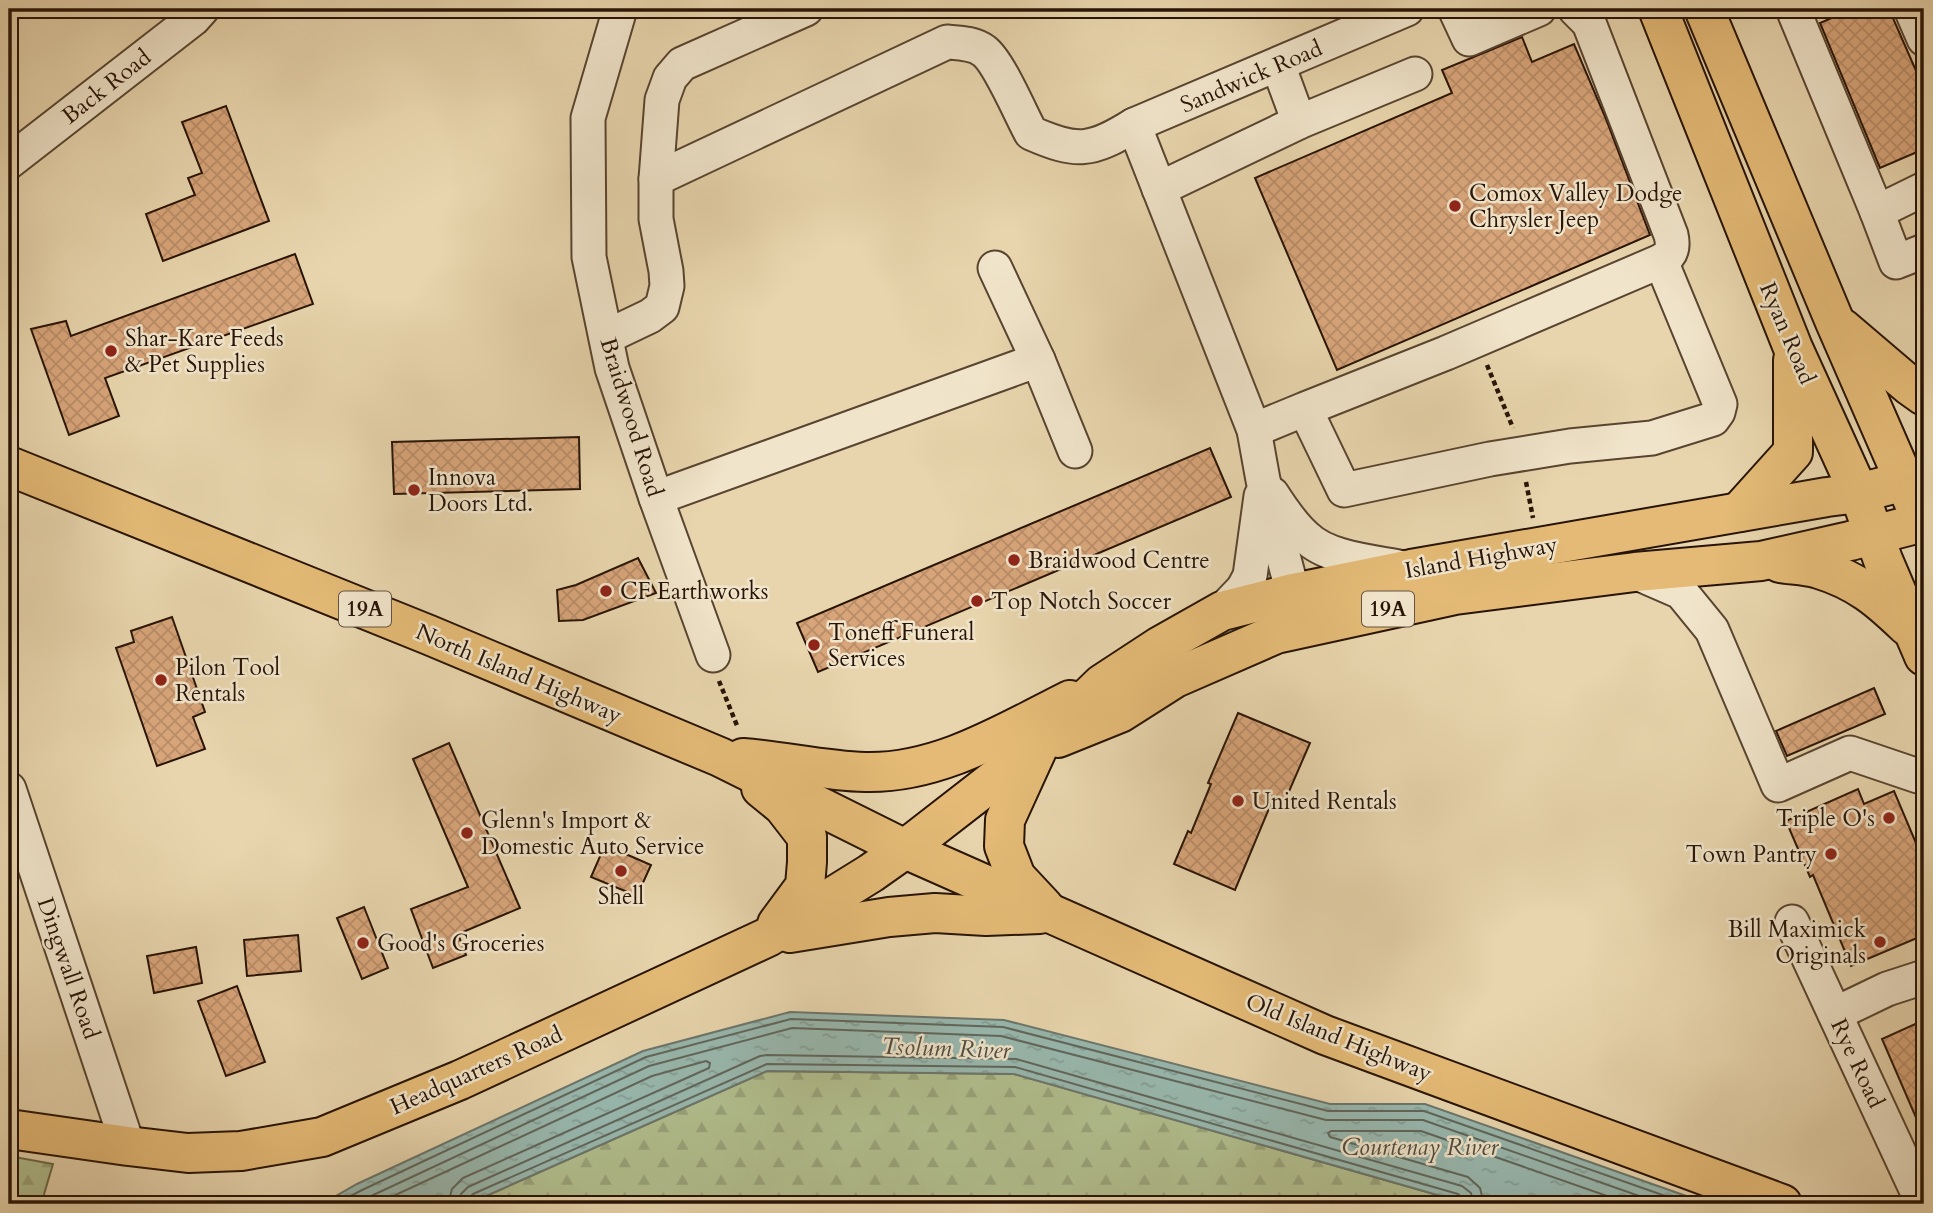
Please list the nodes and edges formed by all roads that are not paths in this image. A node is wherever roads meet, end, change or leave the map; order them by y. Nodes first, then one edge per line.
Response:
1 (202, 9) edge
2 (620, 9) edge
3 (806, 9) edge
4 (1407, 9) edge
5 (1455, 9) edge
6 (1539, 9) edge
7 (1575, 9) edge
8 (1657, 9) edge
9 (1705, 10) edge
10 (1795, 11) edge
11 (1278, 65) junction
12 (1415, 74) dead end
13 (1298, 121) junction
14 (1135, 125) junction
15 (9, 162) edge
16 (656, 179) junction
17 (1159, 189) junction
18 (1924, 189) edge
19 (1877, 212) junction
20 (1924, 251) edge
21 (1661, 261) junction
22 (995, 268) dead end
23 (1835, 322) junction
24 (606, 337) junction
25 (1793, 348) junction
26 (1038, 360) junction
27 (1924, 396) edge
28 (1305, 409) junction
29 (1254, 430) junction
30 (1075, 451) dead end
31 (9, 466) edge
32 (1263, 480) junction
33 (1915, 480) edge
34 (1859, 493) junction
35 (656, 498) junction
36 (1739, 512) junction
37 (1924, 524) edge
38 (1874, 535) junction
39 (1760, 561) junction
40 (1411, 569) junction
41 (1635, 572) junction
42 (1293, 593) junction
43 (1222, 611) junction
44 (1276, 634) junction
45 (1919, 644) edge
46 (714, 664) road end
47 (1102, 684) junction
48 (730, 745) junction
49 (1040, 746) junction
50 (1924, 773) edge
51 (9, 789) edge
52 (905, 849) junction
53 (1050, 914) junction
54 (1793, 922) dead end
55 (768, 937) junction
56 (1924, 977) edge
57 (1835, 1014) junction
58 (9, 1129) edge
59 (128, 1146) junction
60 (1782, 1204) edge
61 (1923, 1204) edge

1 - 15 street, Back Road
2 - 24 street, Braidwood Road
3 - 16 street
4 - 11 street, Sandwick Road
5 - 6 street
7 - 21 street
8 - 25 main road, Ryan Road
9 - 23 main road, Ryan Road
10 - 19 street
11 - 13 street
11 - 14 street, Sandwick Road
12 - 13 street
13 - 17 street
14 - 16 street, Sandwick Road
14 - 17 street
16 - 24 street
17 - 29 street
18 - 19 street
19 - 20 street
21 - 28 street
21 - 28 street
22 - 26 street
23 - 27 main road
23 - 33 main road, Ryan Road
24 - 35 street, Braidwood Road
25 - 34 main road, Ryan Road
25 - 36 main road
26 - 30 street
26 - 35 street
28 - 29 street
29 - 32 street
31 - 48 main road, North Island Highway / 19A
32 - 40 street
32 - 42 street
32 - 43 street
33 - 34 main road, Island Highway / 19A
33 - 37 main road, Ryan Road
34 - 36 main road, Island Highway / 19A
34 - 38 main road, Ryan Road
35 - 46 street, Braidwood Road
36 - 40 main road, Island Highway / 19A
37 - 38 main road, Island Highway / 19A
38 - 39 main road, Island Highway / 19A
38 - 45 main road, Ryan Road
39 - 41 main road, Island Highway / 19A
39 - 45 main road
40 - 42 main road, Island Highway / 19A
41 - 44 main road, Island Highway / 19A
41 - 50 street
42 - 43 main road, Island Highway / 19A
42 - 44 street
43 - 47 main road, Island Highway / 19A
44 - 49 main road, Island Highway / 19A
47 - 48 main road
47 - 49 main road, Island Highway / 19A
48 - 52 main road, North Island Highway / 19A
48 - 55 main road
49 - 52 main road, Island Highway / 19A
49 - 53 main road
51 - 59 street, Dingwall Road
52 - 53 main road, Old Island Highway
52 - 55 main road, Headquarters Road
53 - 55 main road
53 - 60 main road, Old Island Highway
54 - 57 street, Rye Road
55 - 59 main road, Headquarters Road
56 - 57 street
57 - 61 street, Rye Road
58 - 59 main road, Headquarters Road

